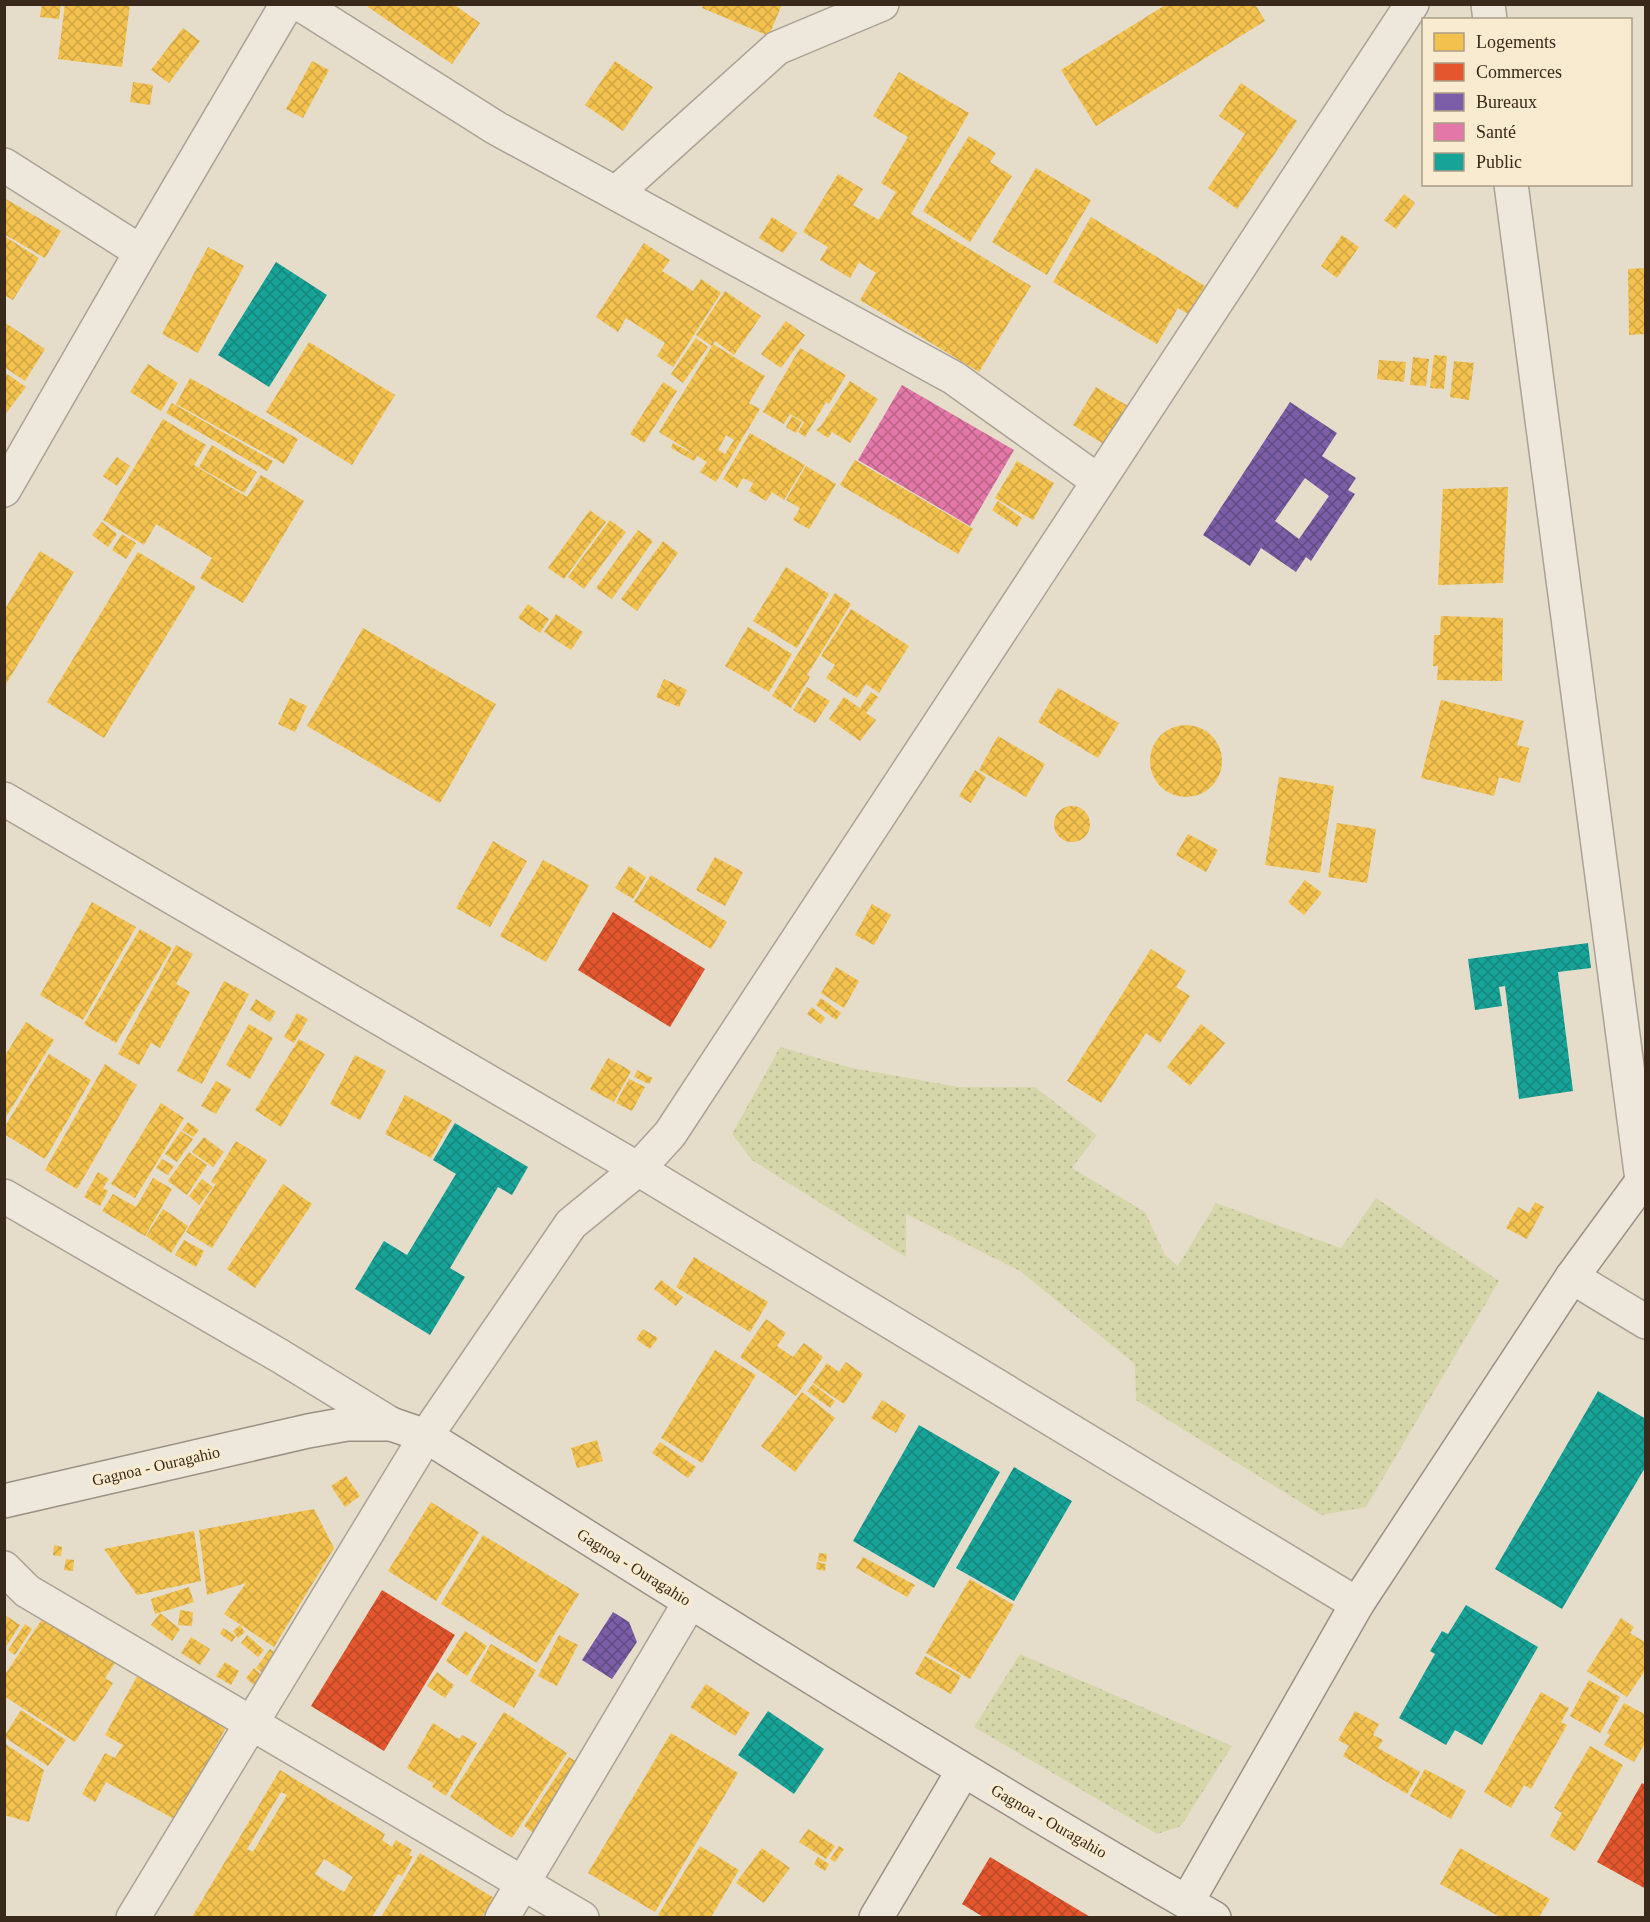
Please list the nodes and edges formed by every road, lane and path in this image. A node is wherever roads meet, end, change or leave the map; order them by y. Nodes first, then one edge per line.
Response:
1 (287, 4) edge
2 (300, 4) edge
3 (882, 4) edge
4 (1412, 4) edge
5 (4, 165) edge
6 (1511, 186) edge
7 (616, 193) junction
8 (141, 252) junction
9 (1098, 481) junction
10 (4, 490) edge
11 (4, 799) edge
12 (638, 1169) junction
13 (1644, 1178) edge
14 (4, 1196) edge
15 (1572, 1277) junction
16 (1646, 1322) edge
17 (391, 1424) junction
18 (426, 1437) junction
19 (4, 1501) edge
20 (4, 1568) edge
21 (690, 1602) junction
22 (1358, 1604) junction
23 (252, 1723) junction
24 (963, 1771) junction
25 (523, 1882) junction
26 (1201, 1910) edge
27 (133, 1917) edge
28 (502, 1917) edge
29 (582, 1917) edge
30 (876, 1917) edge

1 - 8 street
2 - 7 street
3 - 7 street
4 - 9 street
5 - 8 street
6 - 13 street
7 - 9 street
8 - 10 street
9 - 12 street
11 - 12 street
12 - 18 street
12 - 22 street
13 - 15 street
14 - 17 street
15 - 16 street
15 - 22 street
17 - 18 street, Gagnoa - Ouragahio
17 - 19 street, Gagnoa - Ouragahio
18 - 21 street, Gagnoa - Ouragahio
18 - 23 street
20 - 23 street
21 - 24 street, Gagnoa - Ouragahio
21 - 25 street
22 - 26 street
23 - 25 street
23 - 27 street
24 - 26 street, Gagnoa - Ouragahio
24 - 30 street
25 - 28 street
25 - 29 street

